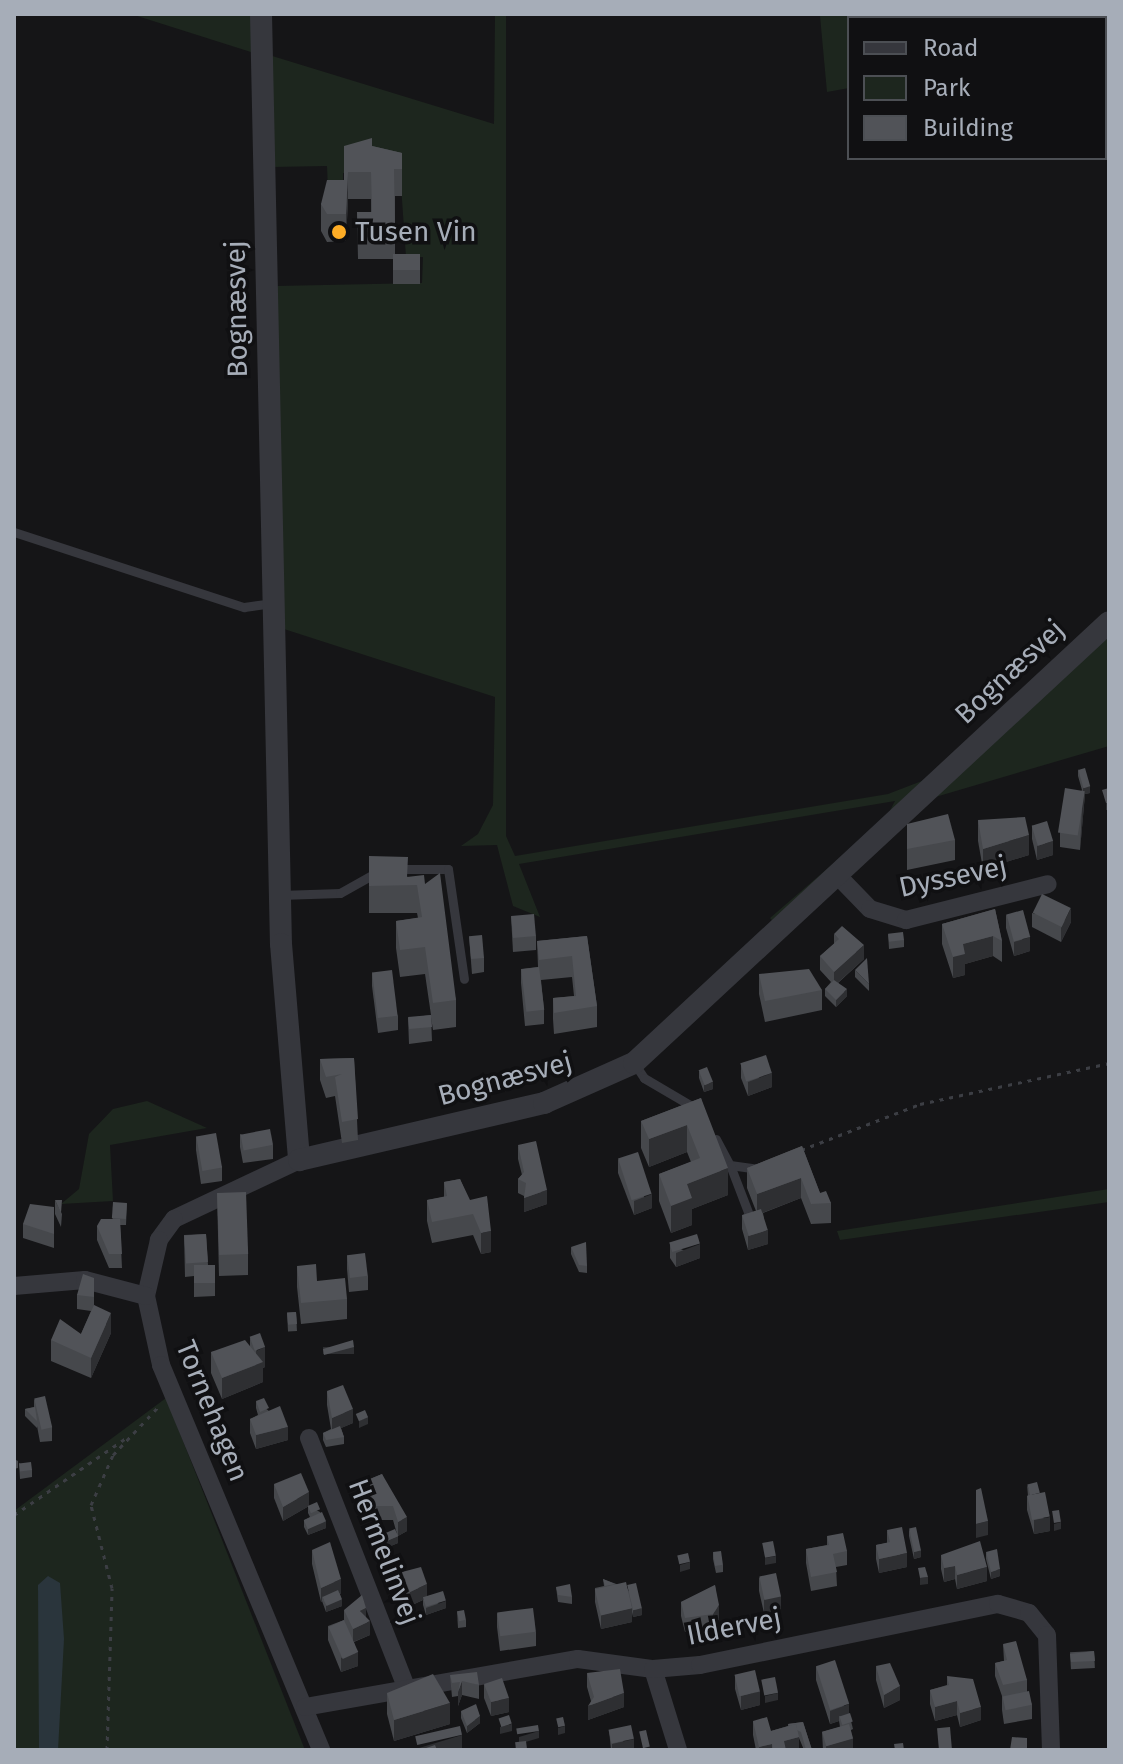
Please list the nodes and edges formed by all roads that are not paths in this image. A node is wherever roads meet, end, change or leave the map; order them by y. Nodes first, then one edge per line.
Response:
1 (261, 14) edge
2 (14, 532) edge
3 (272, 603) junction
4 (1109, 622) edge
5 (837, 875) junction
6 (1048, 884) dead end
7 (280, 895) junction
8 (464, 979) dead end
9 (634, 1063) junction
10 (299, 1160) junction
11 (779, 1160) edge
12 (730, 1165) junction
13 (750, 1217) edge
14 (14, 1286) edge
15 (146, 1296) junction
16 (309, 1438) dead end
17 (653, 1669) junction
18 (406, 1687) junction
19 (305, 1707) junction
20 (321, 1750) edge
21 (678, 1750) edge
22 (1051, 1750) edge

1 - 3 street, Bognæsvej
2 - 3 lane
3 - 7 street, Bognæsvej
4 - 5 street, Bognæsvej
5 - 6 street, Dyssevej
5 - 9 street, Bognæsvej
7 - 8 lane
7 - 10 street, Bognæsvej
9 - 10 street, Bognæsvej
9 - 12 lane
10 - 15 street, Tornehagen
11 - 12 lane
12 - 13 lane
14 - 15 street
15 - 19 street, Tornehagen
16 - 18 street, Hermelinvej
17 - 18 street, Ildervej
17 - 21 street
17 - 22 street, Ildervej
18 - 19 street, Ildervej
19 - 20 street, Tornehagen

